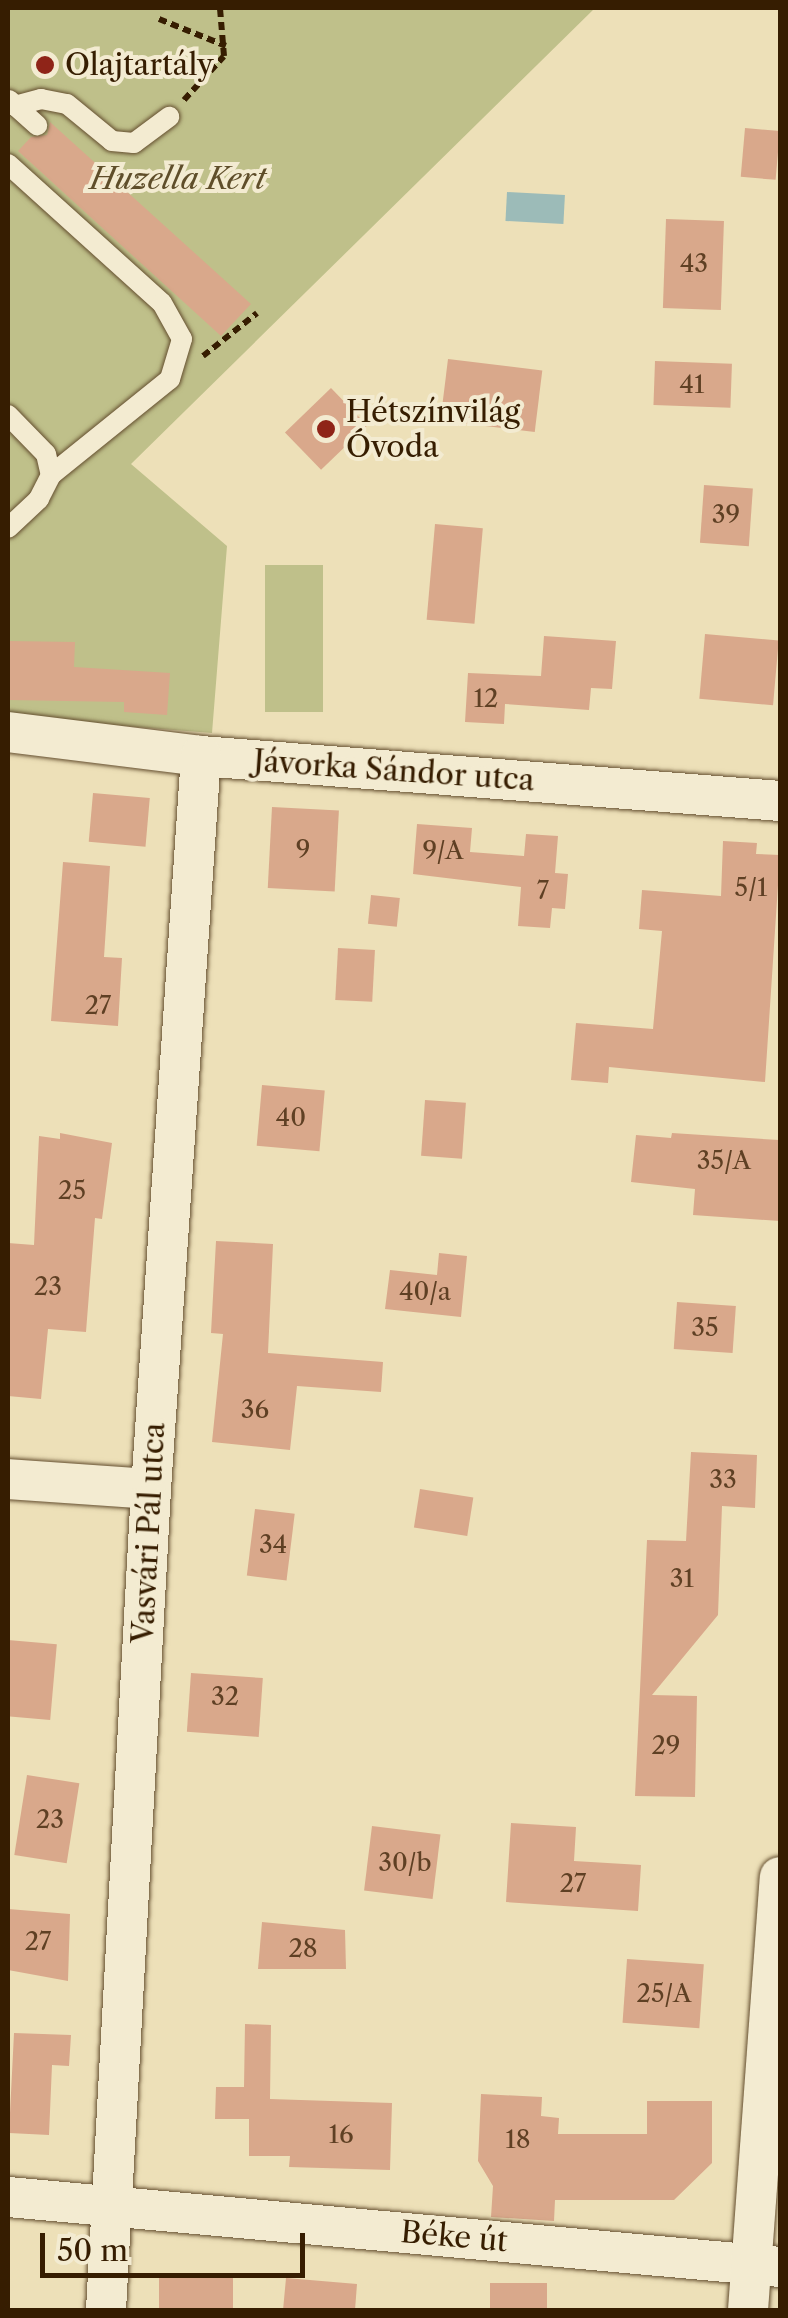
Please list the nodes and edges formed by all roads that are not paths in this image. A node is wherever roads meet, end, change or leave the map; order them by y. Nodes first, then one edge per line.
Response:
1 (12, 102) edge
2 (169, 116) road end
3 (36, 126) dead end
4 (8, 164) edge
5 (8, 415) edge
6 (51, 475) junction
7 (8, 528) edge
8 (8, 732) edge
9 (201, 756) junction
10 (780, 801) edge
11 (8, 1479) edge
12 (151, 1489) junction
13 (780, 1877) edge
14 (8, 2198) edge
15 (113, 2207) junction
16 (766, 2266) edge
17 (106, 2310) edge
18 (748, 2310) edge

1 - 2 lane
1 - 3 lane
4 - 6 lane
5 - 6 lane
6 - 7 lane
8 - 9 street, Jávorka Sándor utca
9 - 10 street, Jávorka Sándor utca
9 - 12 street, Vasvári Pál utca
11 - 12 street
12 - 15 street, Vasvári Pál utca
13 - 16 street
14 - 15 street, Béke út
15 - 16 street, Béke út
15 - 17 street, Vasvári Pál utca
16 - 18 street

